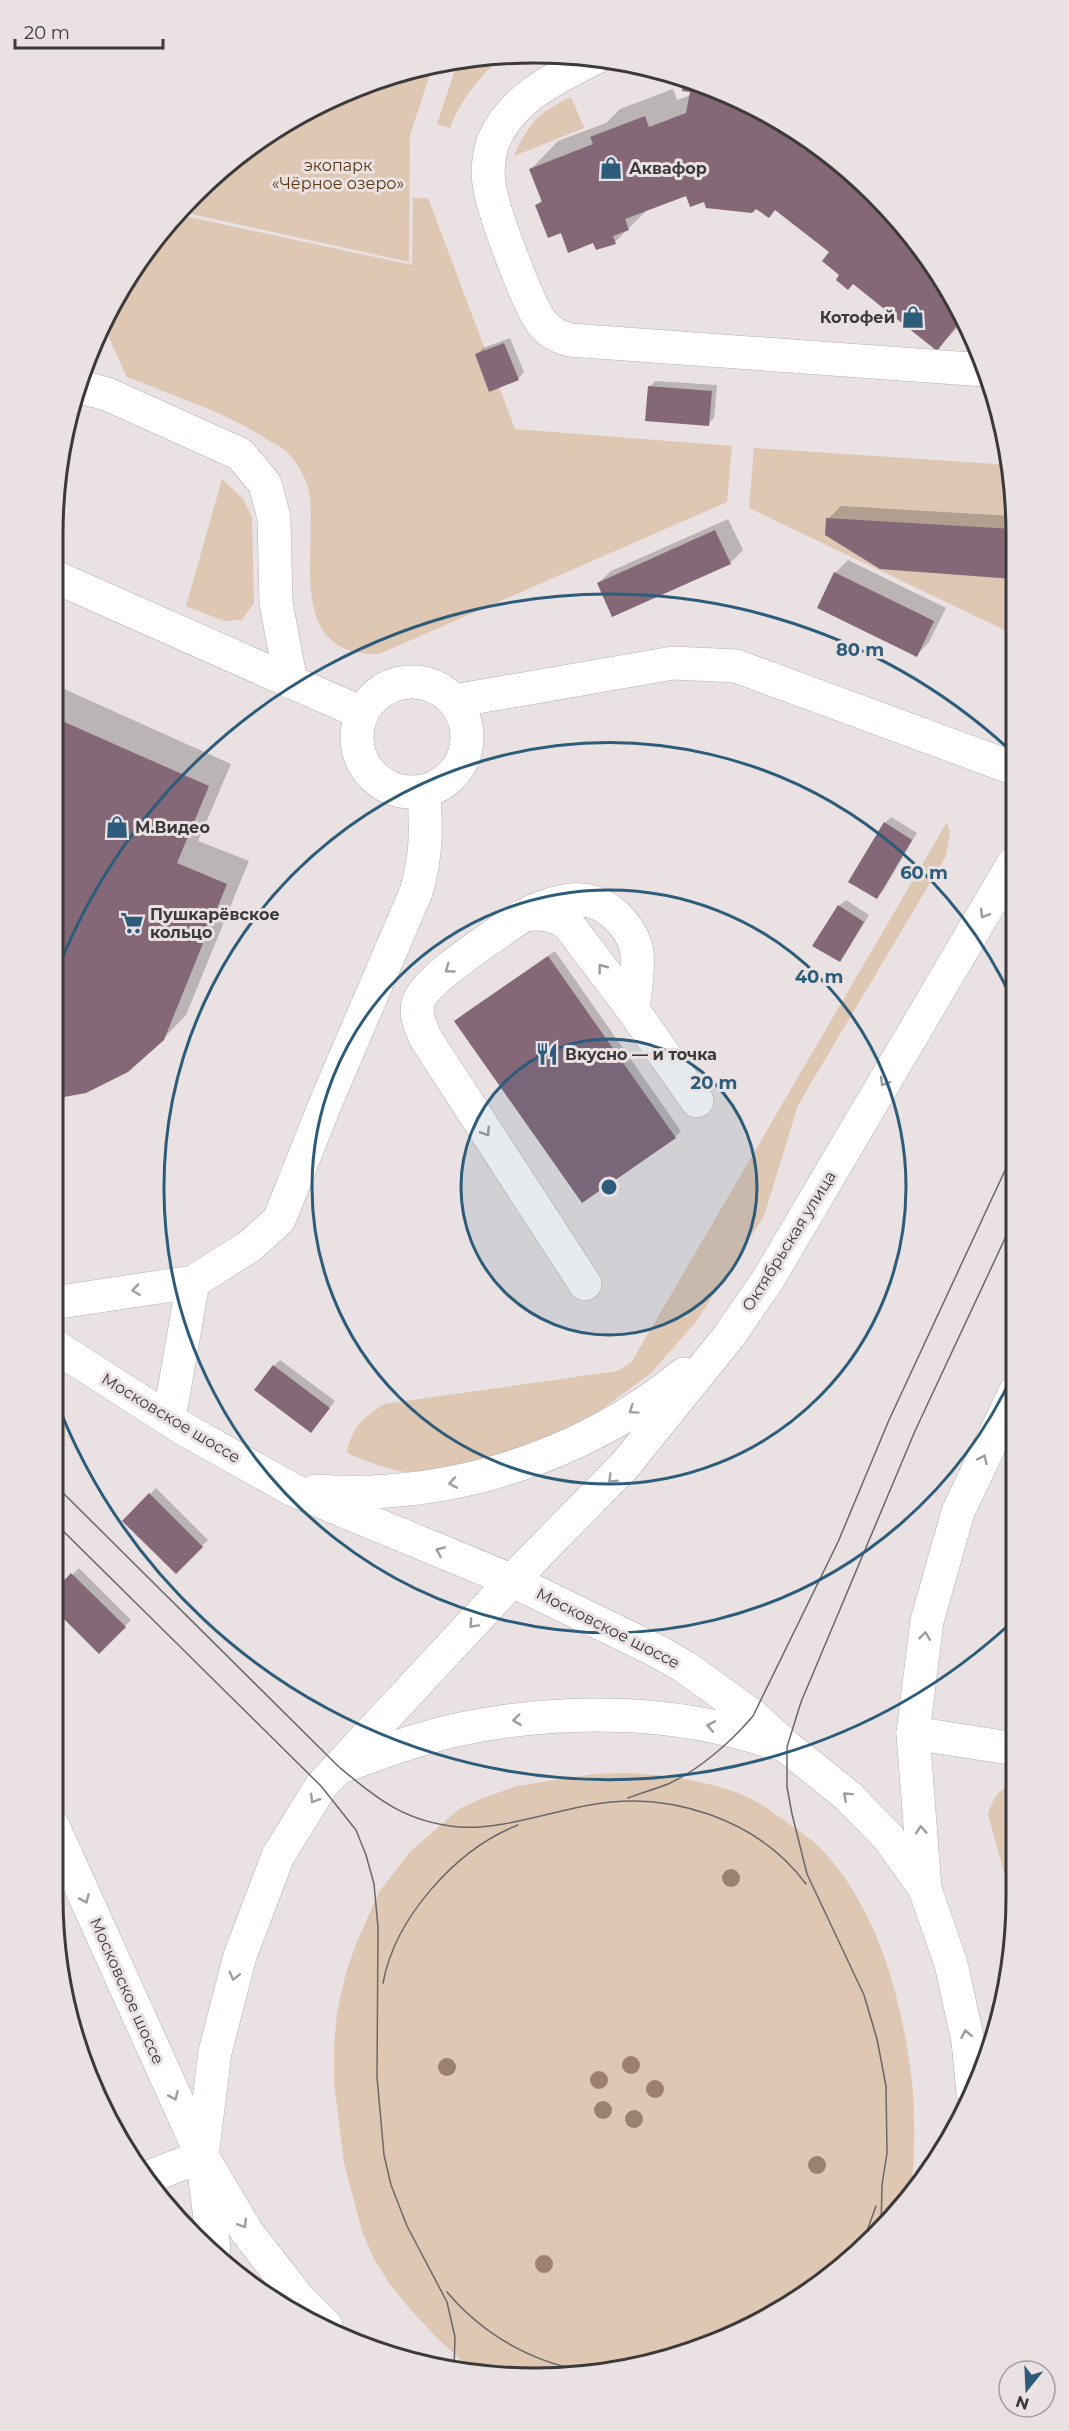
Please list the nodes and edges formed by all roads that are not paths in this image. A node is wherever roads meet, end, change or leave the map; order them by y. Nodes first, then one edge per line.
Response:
1 (581, 66) edge
2 (976, 369) edge
3 (86, 388) edge
4 (63, 581) edge
5 (291, 682) junction
6 (454, 701) junction
7 (364, 709) junction
8 (1006, 765) edge
9 (424, 792) junction
10 (1006, 878) edge
11 (522, 916) junction
12 (633, 1010) junction
13 (697, 1101) dead end
14 (194, 1282) junction
15 (585, 1284) dead end
16 (63, 1301) edge
17 (729, 1336) junction
18 (63, 1352) edge
19 (1006, 1411) edge
20 (169, 1419) junction
21 (293, 1490) junction
22 (513, 1581) junction
23 (914, 1733) junction
24 (1006, 1747) edge
25 (787, 1748) junction
26 (339, 1767) junction
27 (63, 1851) edge
28 (925, 1889) junction
29 (971, 2074) edge
30 (202, 2156) junction
31 (154, 2175) edge
32 (213, 2241) edge
33 (311, 2311) edge

1 - 2 main road
3 - 5 main road
4 - 5 main road
5 - 7 main road
6 - 7 main road
6 - 8 main road
6 - 9 main road
7 - 9 main road
9 - 14 main road
10 -> 17 main road, Октябрьская улица
12 -> 11 main road
11 - 12 main road
11 -> 15 main road
12 - 13 main road
14 -> 16 main road
14 - 20 main road
17 -> 21 main road
17 -> 22 main road, Октябрьская улица
18 - 20 main road, Московское шоссе
23 -> 19 main road
20 - 21 main road, Московское шоссе
22 -> 21 main road, Московское шоссе
22 - 25 main road, Московское шоссе
22 -> 26 main road, Октябрьская улица
23 - 24 main road
28 -> 23 main road
25 -> 26 main road
28 -> 25 main road, Московское шоссе
26 -> 30 main road, Октябрьская улица
27 -> 30 main road, Московское шоссе
29 -> 28 main road, Московское шоссе
30 - 31 main road
30 - 32 main road
30 -> 33 main road

